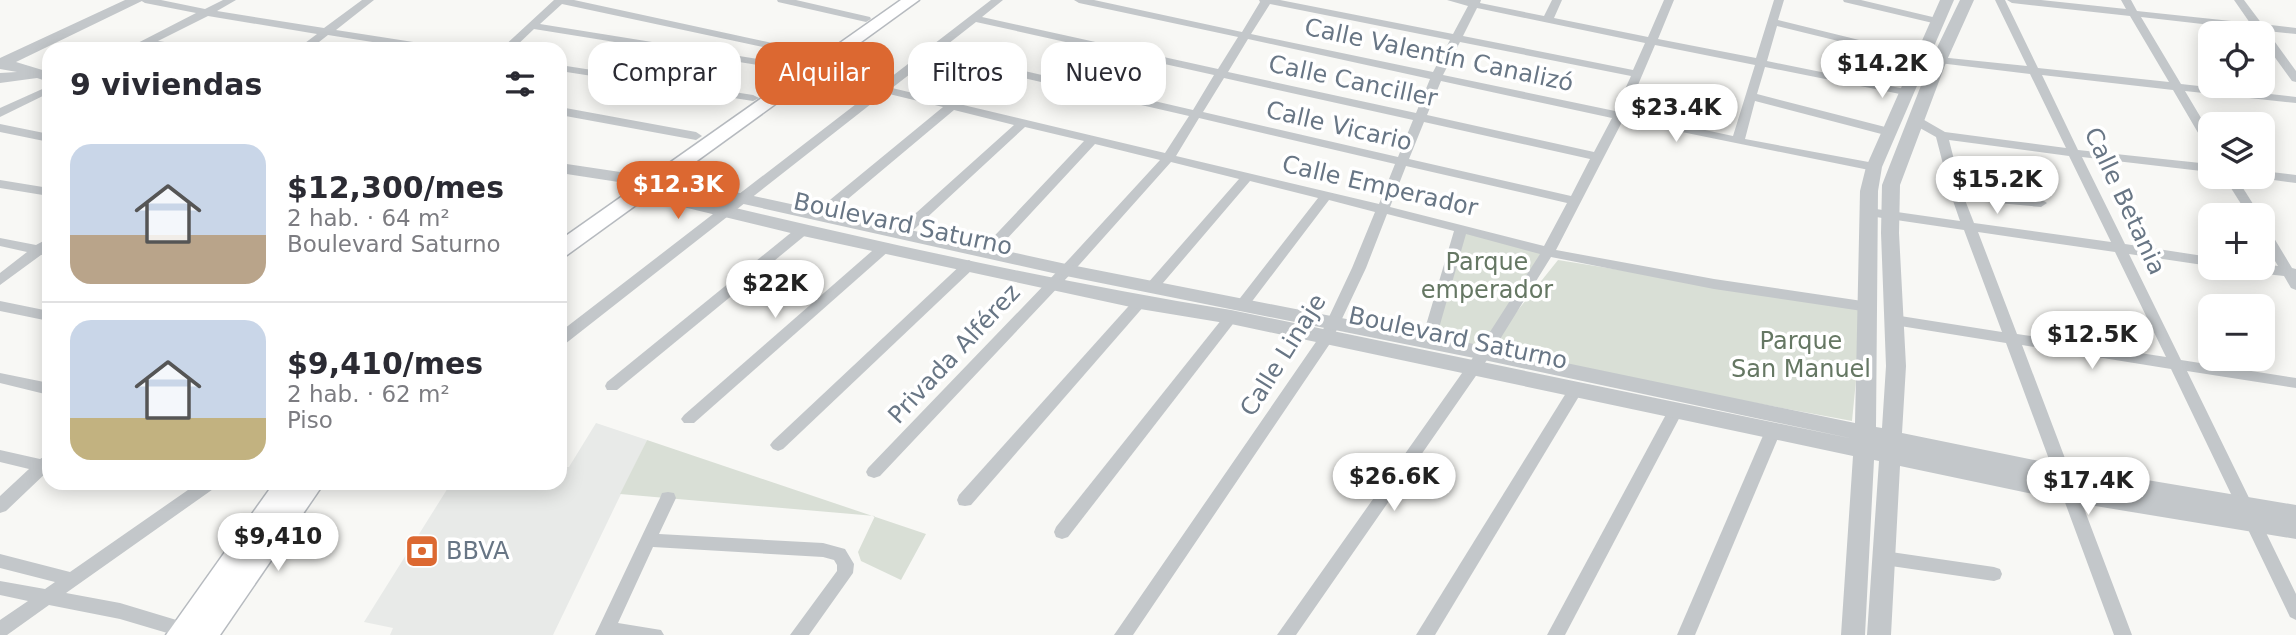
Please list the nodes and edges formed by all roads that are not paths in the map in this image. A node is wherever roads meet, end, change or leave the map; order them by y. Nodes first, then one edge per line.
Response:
1 (118, 0) edge
2 (137, 0) edge
3 (145, 0) edge
4 (231, 0) edge
5 (368, 0) edge
6 (559, 0) edge
7 (782, 0) edge
8 (892, 0) edge
9 (911, 0) edge
10 (998, 0) edge
11 (1079, 0) edge
12 (1266, 0) edge
13 (1452, 0) edge
14 (1557, 0) edge
15 (1670, 0) edge
16 (1779, 0) edge
17 (1849, 0) edge
18 (1947, 0) edge
19 (1967, 0) edge
20 (2000, 0) edge
21 (2012, 0) edge
22 (2126, 0) edge
23 (2239, 0) edge
24 (1475, 2) edge
25 (205, 12) junction
26 (2134, 13) junction
27 (866, 19) junction
28 (975, 19) junction
29 (1548, 19) junction
30 (1937, 21) junction
31 (2205, 21) edge
32 (2255, 21) edge
33 (1773, 22) junction
34 (533, 26) junction
35 (2275, 29) edge
36 (2296, 31) edge
37 (326, 32) junction
38 (1246, 35) junction
39 (1456, 38) junction
40 (1653, 40) junction
41 (47, 42) edge
42 (146, 42) edge
43 (312, 42) edge
44 (392, 42) edge
45 (515, 42) edge
46 (755, 42) edge
47 (833, 42) edge
48 (945, 42) edge
49 (42, 44) edge
50 (2275, 49) edge
51 (1920, 58) junction
52 (1939, 60) junction
53 (755, 62) edge
54 (1761, 62) junction
55 (0, 64) edge
56 (567, 69) edge
57 (2034, 70) junction
58 (908, 72) edge
59 (1222, 73) junction
60 (1637, 74) junction
61 (1027, 75) edge
62 (1437, 76) junction
63 (42, 79) edge
64 (2296, 79) edge
65 (894, 83) edge
66 (42, 84) edge
67 (2176, 87) junction
68 (894, 92) edge
69 (1906, 92) junction
70 (1750, 96) junction
71 (753, 98) joint
72 (2296, 100) edge
73 (866, 105) edge
74 (952, 106) junction
75 (567, 112) edge
76 (0, 113) edge
77 (1198, 114) junction
78 (1620, 114) junction
79 (1420, 117) junction
80 (1915, 120) junction
81 (1023, 123) junction
82 (2198, 123) edge
83 (0, 128) edge
84 (1889, 132) junction
85 (1942, 135) junction
86 (696, 136) junction
87 (42, 137) edge
88 (1093, 139) junction
89 (1738, 141) junction
90 (2076, 153) junction
91 (1598, 157) junction
92 (1168, 159) junction
93 (1401, 162) junction
94 (1874, 167) junction
95 (2198, 167) edge
96 (567, 169) edge
97 (2275, 176) edge
98 (1246, 178) junction
99 (2296, 179) edge
100 (635, 183) junction
101 (0, 184) edge
102 (42, 191) edge
103 (1957, 195) junction
104 (1325, 197) junction
105 (744, 199) junction
106 (1574, 201) junction
107 (2041, 203) dead end
108 (1381, 209) junction
109 (726, 212) junction
110 (1869, 212) junction
111 (819, 216) junction
112 (1890, 216) junction
113 (567, 228) edge
114 (1461, 228) junction
115 (1969, 228) junction
116 (803, 230) junction
117 (902, 233) junction
118 (0, 242) edge
119 (567, 244) edge
120 (42, 247) edge
121 (885, 247) junction
122 (2275, 248) edge
123 (2121, 249) junction
124 (42, 251) edge
125 (1548, 251) junction
126 (987, 252) junction
127 (2198, 259) edge
128 (969, 265) junction
129 (2292, 273) edge
130 (1059, 276) junction
131 (0, 280) edge
132 (2296, 285) edge
133 (1146, 295) junction
134 (0, 306) edge
135 (1869, 307) junction
136 (1236, 311) junction
137 (42, 315) edge
138 (1894, 320) junction
139 (1330, 331) junction
140 (567, 335) edge
141 (2011, 340) junction
142 (1428, 342) junction
143 (1478, 361) junction
144 (2176, 366) junction
145 (0, 378) edge
146 (2296, 383) edge
147 (612, 386) dead end
148 (42, 387) edge
149 (1576, 389) junction
150 (1675, 411) junction
151 (689, 419) dead end
152 (1773, 431) junction
153 (1864, 440) junction
154 (778, 445) dead end
155 (1890, 446) junction
156 (0, 456) edge
157 (42, 462) edge
158 (42, 467) edge
159 (874, 472) dead end
160 (2068, 484) junction
161 (200, 490) edge
162 (282, 490) edge
163 (306, 490) edge
164 (668, 498) dead end
165 (965, 500) dead end
166 (0, 506) edge
167 (2248, 514) junction
168 (2296, 514) edge
169 (2296, 530) edge
170 (1062, 532) dead end
171 (648, 540) junction
172 (1884, 558) junction
173 (0, 561) edge
174 (1994, 574) dead end
175 (74, 580) junction
176 (0, 588) edge
177 (47, 599) junction
178 (2296, 612) edge
179 (0, 630) edge
180 (606, 632) edge
181 (189, 633) edge
182 (1129, 634) edge
183 (656, 635) edge
184 (799, 635) edge
185 (1286, 635) edge
186 (1425, 635) edge
187 (1556, 635) edge
188 (1686, 635) edge
189 (1853, 635) edge
190 (1879, 635) edge
191 (2123, 635) edge

1 - 55 street
2 - 41 street
3 - 25 street
4 - 25 street
5 - 37 street
6 - 34 street
6 - 46 street
7 - 27 street
8 - 27 main road
9 - 100 main road
10 - 28 street
11 - 38 street, Calle Valentín Canalizó
12 - 38 street, Privada Alférez
12 - 39 street
13 - 24 street
14 - 29 street
15 - 40 street
16 - 33 street
17 - 30 street
18 - 30 street
19 - 52 street
20 - 57 street, Calle Betania
21 - 26 street
22 - 26 street
23 - 32 street
24 - 29 street
24 - 39 street, Calle Linaje
25 - 37 street
25 - 42 street
26 - 31 street
26 - 67 street
27 - 47 main road
28 - 48 street
28 - 59 street, Calle Canciller
29 - 40 street
30 - 51 street
33 - 51 street
33 - 54 street
34 - 45 street
34 - 53 street
35 - 36 street
37 - 43 street
37 - 44 street
38 - 59 street, Privada Alférez
38 - 62 street, Calle Valentín Canalizó
39 - 60 street
39 - 62 street, Calle Linaje
40 - 54 street
40 - 60 street
49 - 55 street
50 - 64 street
51 - 69 street
52 - 57 street
52 - 80 street
54 - 69 street
54 - 70 street
55 - 63 street
56 - 71 street
57 - 67 street
57 - 90 street, Calle Betania
58 - 65 street
59 - 77 street, Privada Alférez
59 - 79 street, Calle Canciller
60 - 78 street
61 - 77 street, Calle Vicario
62 - 78 street, Calle Valentín Canalizó
62 - 79 street, Calle Linaje
66 - 76 street
67 - 72 street
67 - 82 street
68 - 74 street, Calle Emperador
69 - 84 street
70 - 84 street
70 - 89 street
71 - 86 main road
73 - 105 street
74 - 81 street, Calle Emperador
74 - 111 street
75 - 86 street
77 - 92 street, Privada Alférez
77 - 93 street, Calle Vicario
78 - 89 street, Calle Valentín Canalizó
78 - 91 street
79 - 91 street, Calle Canciller
79 - 93 street, Calle Linaje
80 - 85 street
80 - 112 street
81 - 88 street, Calle Emperador
81 - 117 street
83 - 87 street
84 - 94 street
85 - 90 street
85 - 103 street
86 - 100 main road
88 - 92 street, Calle Emperador
88 - 126 street
89 - 94 street, Calle Valentín Canalizó
90 - 95 street
90 - 123 street, Calle Betania
91 - 106 street
92 - 98 street, Calle Emperador
92 - 130 street, Privada Alférez
93 - 106 street, Calle Vicario
93 - 108 street, Calle Linaje
94 - 110 street
96 - 100 street, Boulevard Saturno
97 - 99 street
98 - 104 street, Calle Emperador
98 - 133 street
100 - 105 street, Boulevard Saturno
100 - 109 street, Boulevard Saturno
100 - 113 main road
100 - 119 main road
101 - 102 street
103 - 107 street
103 - 115 street
104 - 108 street, Calle Emperador
104 - 136 street
105 - 109 street
105 - 111 street, Boulevard Saturno
106 - 125 street
108 - 114 street, Calle Emperador
108 - 139 street, Calle Linaje
109 - 116 street, Boulevard Saturno
109 - 140 street
110 - 112 street
110 - 135 street
111 - 117 street, Boulevard Saturno
112 - 115 street
112 - 138 street
114 - 125 street, Calle Emperador
114 - 142 street
115 - 123 street
115 - 141 street
116 - 121 street, Boulevard Saturno
116 - 147 street
117 - 126 street, Boulevard Saturno
118 - 120 street
121 - 128 street, Boulevard Saturno
121 - 151 street
122 - 129 street
123 - 127 street
123 - 144 street, Calle Betania
124 - 131 street
125 - 135 street, Calle Emperador
125 - 143 street
126 - 130 street, Boulevard Saturno
128 - 130 street, Boulevard Saturno
128 - 154 street
129 - 132 street
130 - 133 street, Boulevard Saturno
130 - 159 street, Privada Alférez
133 - 136 street, Boulevard Saturno
133 - 165 street
134 - 137 street
135 - 153 street
136 - 139 street, Boulevard Saturno
136 - 170 street
138 - 141 street
138 - 155 street
139 - 142 street, Boulevard Saturno
139 - 143 street, Boulevard Saturno
139 - 182 street, Calle Linaje
141 - 144 street
141 - 160 street
142 - 143 street, Boulevard Saturno
143 - 149 street, Boulevard Saturno
143 - 153 street, Boulevard Saturno
143 - 185 street
144 - 146 street
144 - 167 street, Calle Betania
145 - 148 street
149 - 150 street, Boulevard Saturno
149 - 186 street
150 - 152 street, Boulevard Saturno
150 - 187 street
152 - 153 street, Boulevard Saturno
152 - 188 street
153 - 155 street, Boulevard Saturno
153 - 189 street
155 - 160 street, Boulevard Saturno
155 - 172 street
156 - 157 street
158 - 166 street
160 - 167 street, Boulevard Saturno
160 - 191 street
161 - 175 street
162 - 181 main road
163 - 181 main road
164 - 171 street
167 - 168 street, Boulevard Saturno
167 - 169 street, Boulevard Saturno
167 - 178 street, Calle Betania
171 - 180 street
171 - 184 street
172 - 174 street
172 - 190 street
173 - 175 street
175 - 177 street
176 - 177 street
177 - 179 street
177 - 181 street
180 - 183 street

